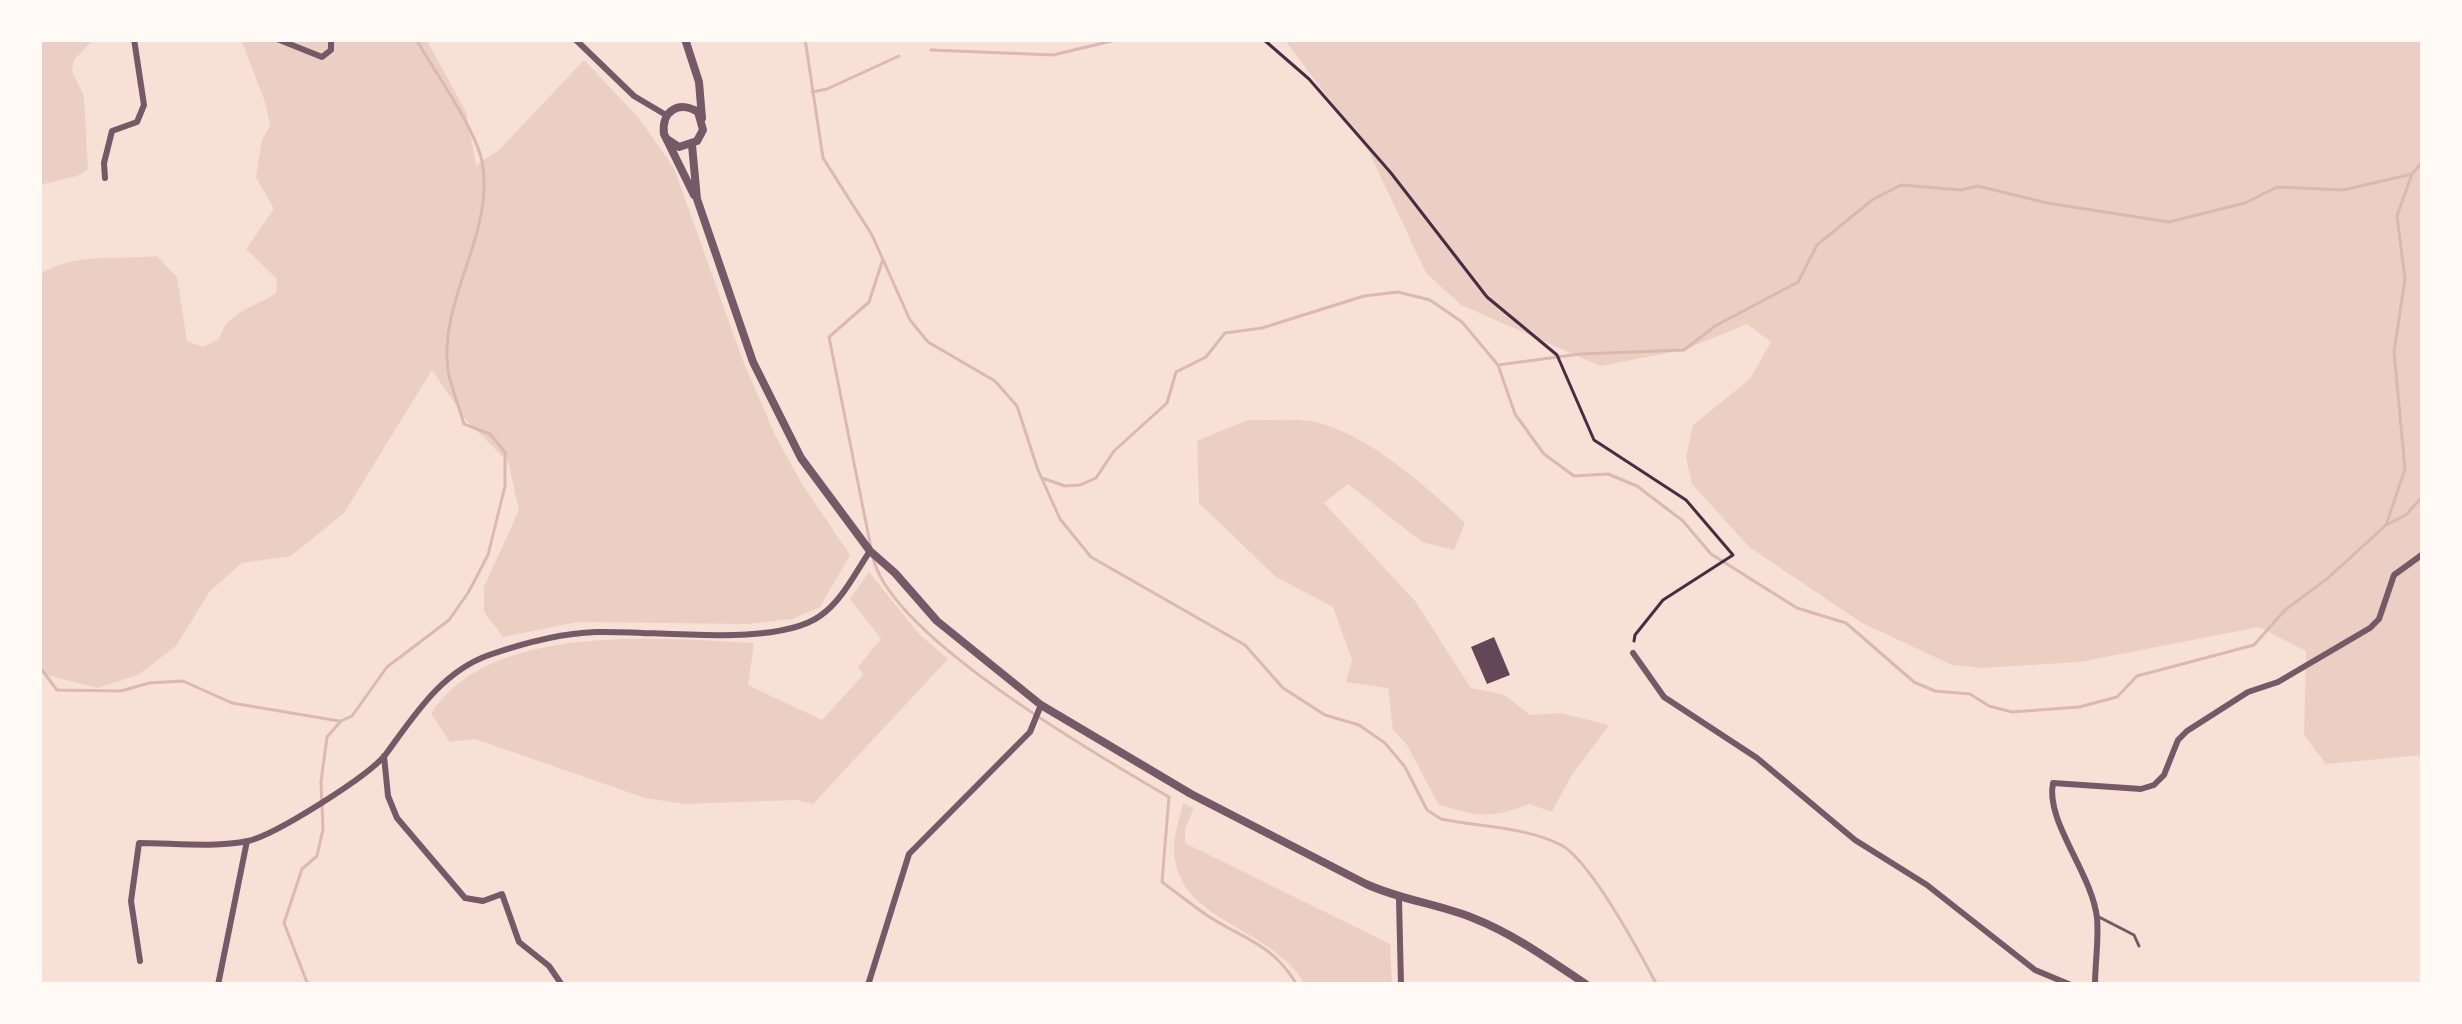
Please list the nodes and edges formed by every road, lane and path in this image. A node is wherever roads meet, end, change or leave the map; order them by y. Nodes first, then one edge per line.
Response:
1 (134, 39) edge
2 (278, 39) edge
3 (331, 39) edge
4 (575, 39) edge
5 (685, 39) edge
6 (1263, 39) edge
7 (699, 87) junction
8 (680, 106) junction
9 (666, 115) junction
10 (702, 118) junction
11 (667, 140) junction
12 (692, 145) junction
13 (105, 178) dead end
14 (697, 200) junction
15 (870, 551) junction
16 (2423, 554) edge
17 (1633, 653) joint
18 (1041, 706) junction
19 (384, 756) junction
20 (247, 841) junction
21 (1399, 899) junction
22 (2097, 916) junction
23 (2139, 946) dead end
24 (140, 961) dead end
25 (2096, 984) edge
26 (218, 985) edge
27 (562, 985) edge
28 (868, 985) edge
29 (1401, 985) edge
30 (1587, 985) edge
31 (2072, 985) edge

1 - 13 street
2 - 3 street
4 - 9 street
5 - 7 street
6 - 17 path
7 - 8 street
7 - 10 street
8 - 9 street
8 - 10 street
9 - 11 street
10 - 12 street
11 - 12 street
11 - 14 street
12 - 14 street
14 - 15 street
15 - 18 street
15 - 19 street
16 - 22 street
17 - 31 street
18 - 21 street
18 - 28 street
19 - 20 street
19 - 27 street
20 - 24 street
20 - 26 street
21 - 29 street
21 - 30 street
22 - 23 lane
22 - 25 street

